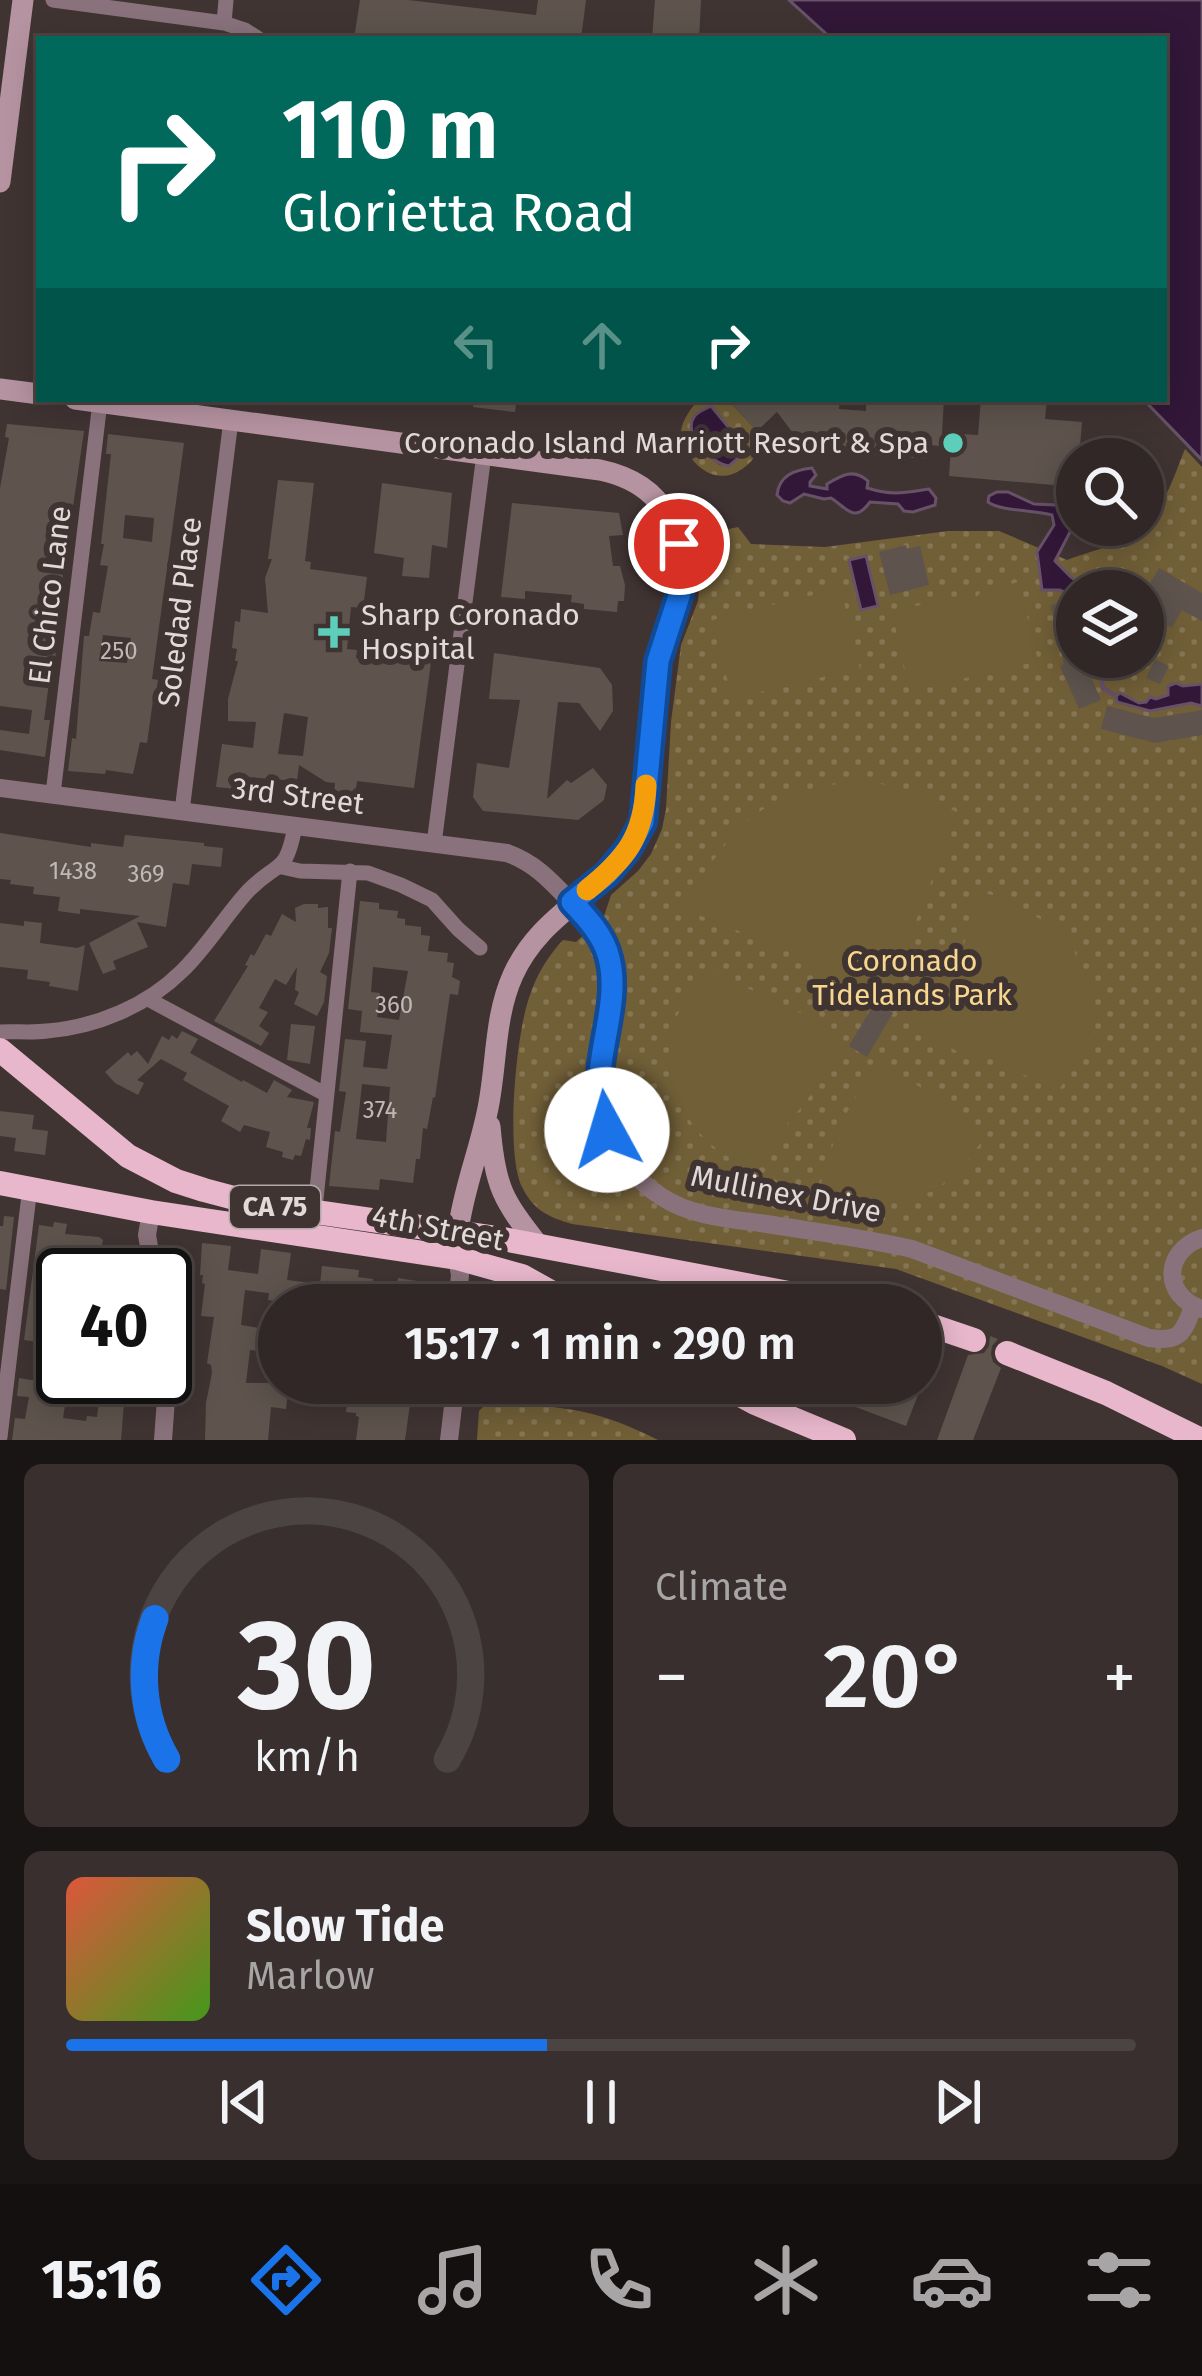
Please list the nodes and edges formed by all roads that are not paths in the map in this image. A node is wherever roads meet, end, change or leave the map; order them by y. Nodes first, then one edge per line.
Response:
1 (23, 0) edge
2 (53, 0) edge
3 (226, 0) edge
4 (102, 3) edge
5 (224, 23) junction
6 (253, 36) edge
7 (0, 182) edge
8 (0, 389) edge
9 (36, 394) edge
10 (100, 402) joint
11 (231, 420) junction
12 (484, 454) junction
13 (0, 788) edge
14 (52, 794) junction
15 (182, 812) junction
16 (295, 826) junction
17 (434, 844) junction
18 (282, 867) junction
19 (350, 872) junction
20 (572, 902) junction
21 (480, 948) dead end
22 (148, 999) junction
23 (0, 1032) edge
24 (0, 1050) edge
25 (325, 1094) junction
26 (488, 1108) junction
27 (0, 1183) edge
28 (29, 1187) junction
29 (316, 1199) dead end
30 (151, 1212) junction
31 (458, 1232) junction
32 (1202, 1238) edge
33 (539, 1246) junction
34 (148, 1248) edge
35 (458, 1258) junction
36 (459, 1284) edge
37 (536, 1284) edge
38 (741, 1284) edge
39 (1198, 1308) edge
40 (942, 1329) edge
41 (974, 1340) dead end
42 (1006, 1353) dead end
43 (166, 1404) edge
44 (454, 1404) edge
45 (757, 1404) edge
46 (0, 1437) edge
47 (163, 1440) edge
48 (449, 1440) edge
49 (844, 1440) edge
50 (1201, 1440) edge

1 - 7 main road
2 - 4 street
3 - 5 street
4 - 5 street
5 - 6 street
8 - 9 main road
10 - 11 main road
10 - 14 street, El Chico Lane
11 - 12 main road
11 - 15 street, Soledad Place
12 - 17 street
12 - 20 main road
13 - 14 street, 3rd Street
14 - 15 street, 3rd Street
15 - 16 street, 3rd Street
16 - 17 street, 3rd Street
16 - 18 street
17 - 20 street, 3rd Street
18 - 19 street
18 - 22 street
19 - 21 street
19 - 25 street
20 - 26 main road
20 - 39 street, Mullinex Drive
22 - 23 street
22 - 25 street
24 - 31 highway, CA 75
25 - 29 street
26 - 31 main road
26 - 33 main road
27 - 28 highway, 4th Street / CA 75
28 - 30 highway, 4th Street / CA 75
28 - 46 street
30 - 34 street
30 - 35 highway, 4th Street / CA 75
31 - 33 highway, 4th Street / CA 75
32 - 39 street
33 - 38 highway, 4th Street / CA 75
35 - 36 street
35 - 37 highway, 4th Street / CA 75
40 - 41 highway
42 - 50 highway
43 - 47 street
44 - 48 street
45 - 49 highway

